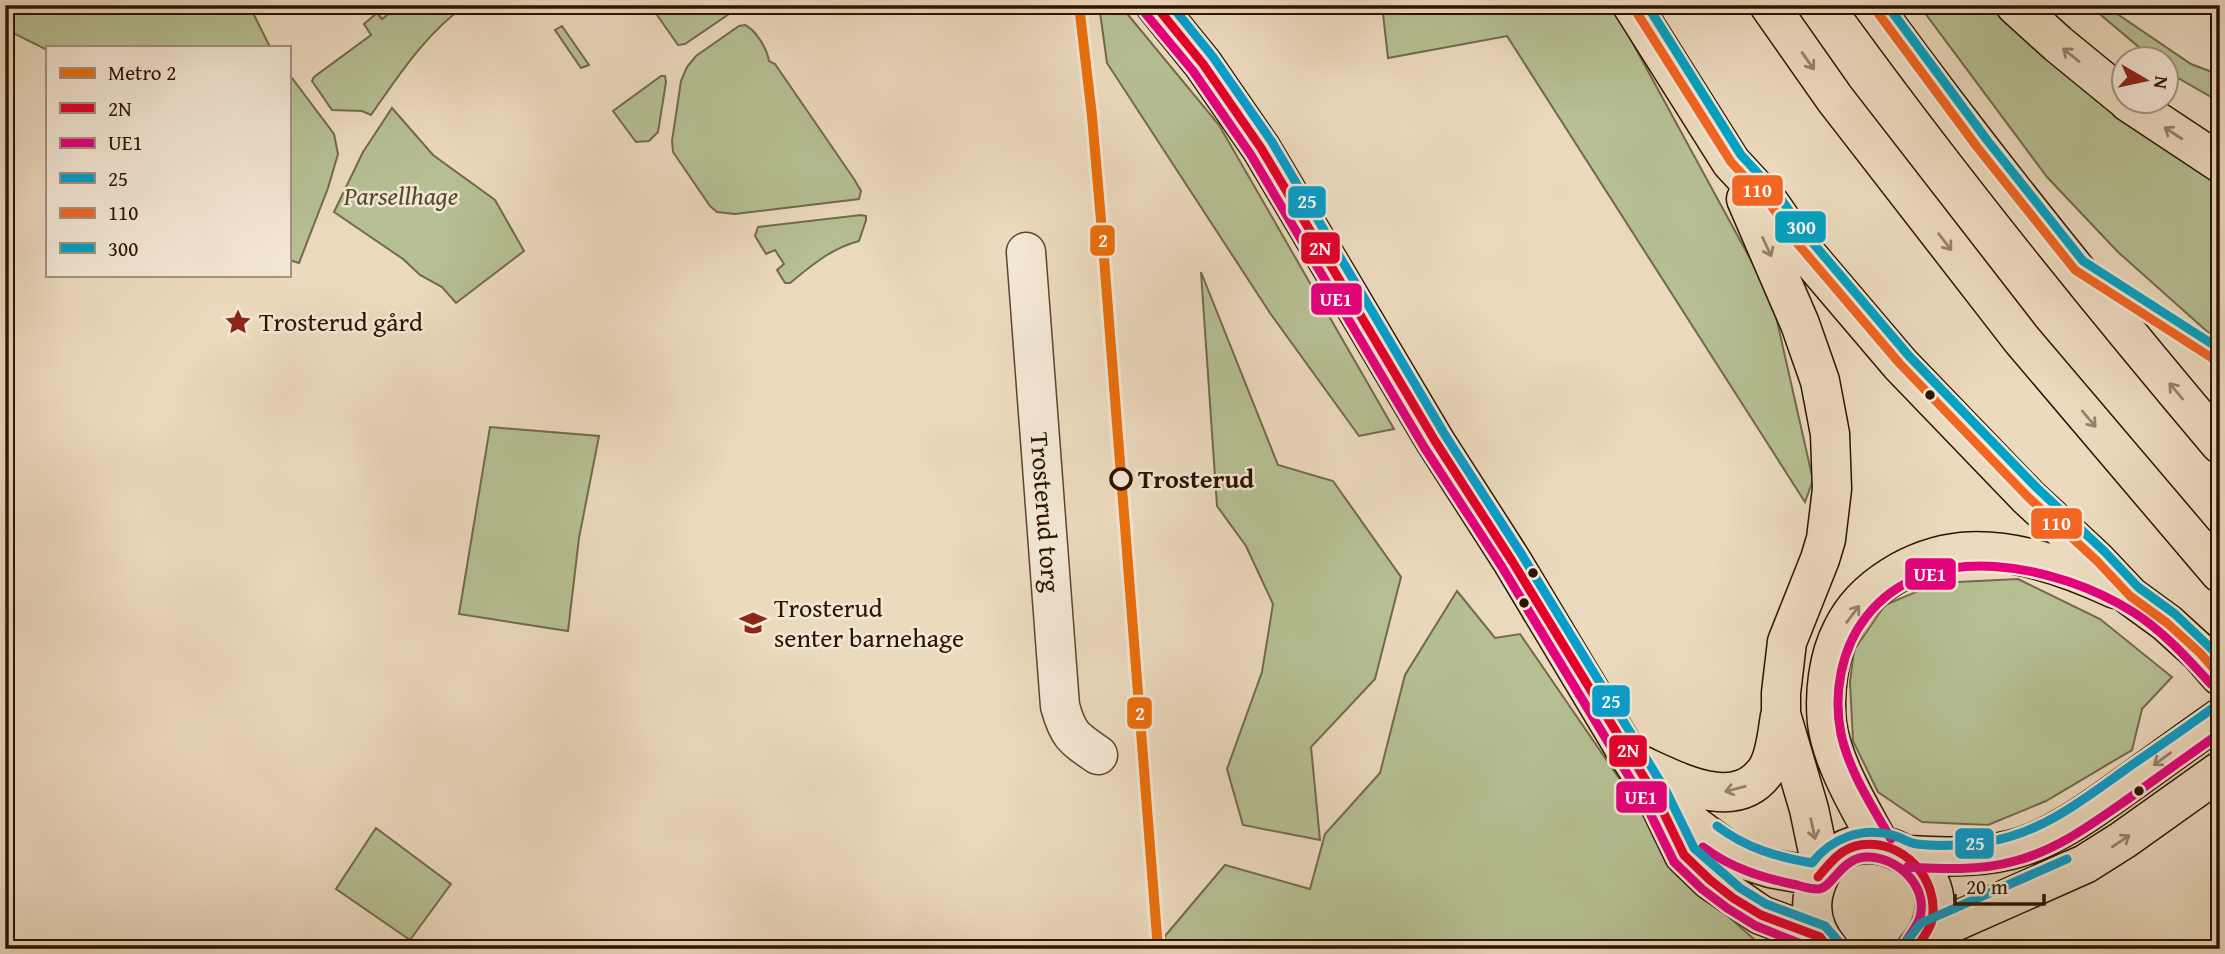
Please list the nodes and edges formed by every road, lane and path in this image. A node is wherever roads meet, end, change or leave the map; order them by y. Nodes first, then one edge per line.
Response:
1 (1154, 5) edge
2 (1632, 5) edge
3 (1769, 5) edge
4 (1872, 5) edge
5 (2015, 5) edge
6 (2110, 87) edge
7 (2149, 116) edge
8 (1731, 162) junction
9 (2220, 163) edge
10 (1026, 252) dead end
11 (2220, 443) edge
12 (2220, 573) edge
13 (2130, 596) junction
14 (2220, 676) edge
15 (2218, 719) edge
16 (1782, 732) junction
17 (1628, 754) junction
18 (1098, 755) dead end
19 (2220, 771) edge
20 (1656, 797) junction
21 (1894, 850) junction
22 (1820, 874) junction
23 (1922, 941) edge
24 (1825, 943) edge

1 - 17 main road
2 - 8 main road
3 -> 12 main road
11 -> 4 main road
6 -> 5 main road
9 -> 7 main road
8 - 13 main road
8 -> 16 main road
10 - 18 street, Trosterud torg
13 - 14 main road
21 -> 13 main road
15 -> 21 main road
16 -> 17 main road
16 -> 22 main road
17 - 20 main road
23 -> 19 main road
20 - 22 main road
20 - 24 main road
21 - 22 main road
21 - 23 main road
22 - 24 main road

